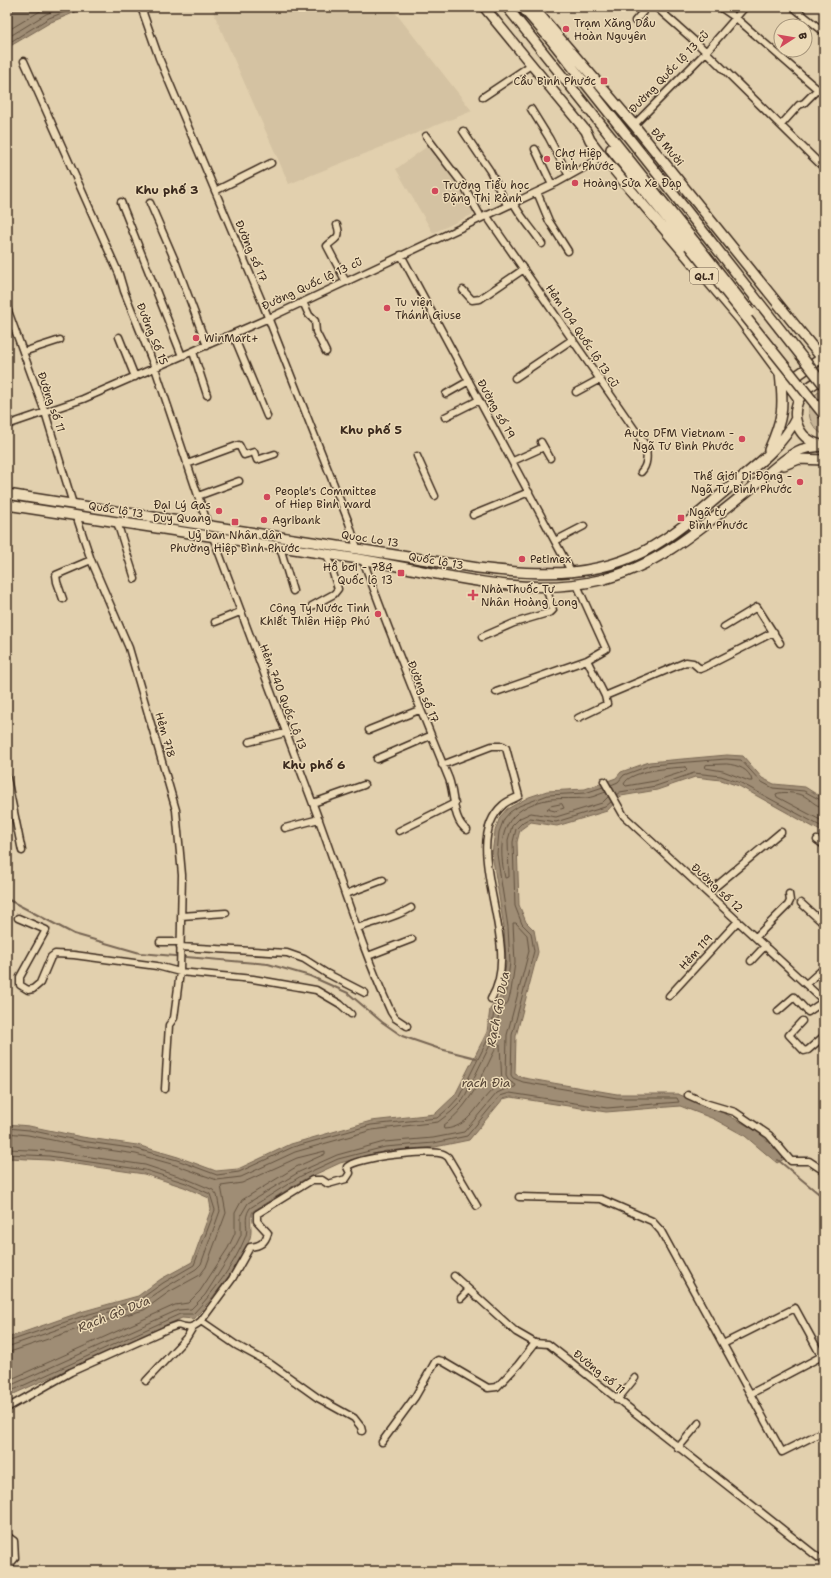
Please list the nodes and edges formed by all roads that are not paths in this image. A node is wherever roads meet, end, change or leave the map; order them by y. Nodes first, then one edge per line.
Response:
1 (141, 7) edge
2 (477, 7) edge
3 (484, 7) edge
4 (508, 7) edge
5 (522, 7) edge
6 (533, 7) edge
7 (540, 7) edge
8 (647, 7) edge
9 (656, 7) edge
10 (720, 7) edge
11 (745, 7) edge
12 (793, 7) edge
13 (736, 18) junction
14 (635, 21) dead end
15 (824, 32) edge
16 (554, 37) junction
17 (705, 53) junction
18 (24, 61) dead end
19 (528, 67) junction
20 (818, 89) junction
21 (824, 95) edge
22 (483, 97) dead end
23 (532, 109) dead end
24 (781, 124) junction
25 (629, 130) junction
26 (463, 131) dead end
27 (426, 136) dead end
28 (590, 140) junction
29 (614, 147) junction
30 (535, 149) dead end
31 (603, 157) junction
32 (270, 163) dead end
33 (824, 168) edge
34 (569, 176) junction
35 (552, 185) junction
36 (215, 191) junction
37 (537, 192) junction
38 (121, 202) dead end
39 (150, 203) dead end
40 (510, 204) junction
41 (484, 216) junction
42 (337, 225) dead end
43 (708, 233) junction
44 (542, 244) dead end
45 (692, 244) junction
46 (568, 251) dead end
47 (401, 255) junction
48 (524, 269) junction
49 (346, 282) junction
50 (463, 290) dead end
51 (303, 302) junction
52 (7, 308) edge
53 (268, 318) junction
54 (233, 334) junction
55 (118, 337) dead end
56 (573, 339) junction
57 (60, 340) dead end
58 (207, 346) junction
59 (23, 352) junction
60 (193, 352) junction
61 (326, 352) dead end
62 (182, 356) junction
63 (823, 356) edge
64 (155, 368) junction
65 (780, 372) junction
66 (135, 377) junction
67 (824, 377) edge
68 (515, 378) dead end
69 (600, 379) junction
70 (469, 381) junction
71 (824, 385) edge
72 (792, 389) junction
73 (576, 392) dead end
74 (446, 394) dead end
75 (207, 395) dead end
76 (799, 399) junction
77 (479, 400) junction
78 (824, 406) edge
79 (45, 412) junction
80 (824, 415) edge
81 (267, 416) dead end
82 (445, 417) dead end
83 (796, 420) junction
84 (7, 424) edge
85 (824, 446) edge
86 (275, 454) dead end
87 (766, 455) junction
88 (417, 456) dead end
89 (550, 458) dead end
90 (824, 460) edge
91 (513, 461) junction
92 (187, 464) junction
93 (777, 467) junction
94 (641, 472) dead end
95 (239, 481) dead end
96 (529, 492) junction
97 (7, 494) edge
98 (198, 496) junction
99 (435, 496) dead end
100 (73, 504) junction
101 (7, 505) edge
102 (76, 515) junction
103 (473, 516) dead end
104 (117, 522) junction
105 (208, 525) junction
106 (584, 526) dead end
107 (213, 537) junction
108 (555, 541) junction
109 (280, 548) junction
110 (357, 548) junction
111 (327, 554) junction
112 (91, 560) junction
113 (363, 560) junction
114 (572, 573) junction
115 (135, 579) dead end
116 (577, 585) junction
117 (546, 587) junction
118 (294, 592) dead end
119 (63, 599) dead end
120 (312, 606) dead end
121 (240, 612) junction
122 (215, 622) dead end
123 (724, 627) dead end
124 (774, 632) junction
125 (482, 637) dead end
126 (780, 643) dead end
127 (587, 660) junction
128 (496, 692) dead end
129 (605, 696) junction
130 (419, 710) junction
131 (578, 718) dead end
132 (369, 730) dead end
133 (285, 733) junction
134 (430, 736) junction
135 (249, 742) dead end
136 (377, 759) dead end
137 (442, 765) junction
138 (7, 778) edge
139 (604, 781) dead end
140 (364, 785) dead end
141 (313, 803) junction
142 (455, 803) junction
143 (319, 819) junction
144 (285, 828) dead end
145 (467, 830) dead end
146 (399, 832) dead end
147 (781, 832) dead end
148 (817, 840) dead end
149 (824, 845) edge
150 (22, 851) dead end
151 (383, 880) dead end
152 (708, 893) junction
153 (346, 894) junction
154 (788, 894) dead end
155 (801, 903) dead end
156 (411, 908) dead end
157 (226, 913) dead end
158 (181, 916) junction
159 (18, 918) dead end
160 (738, 921) junction
161 (824, 924) edge
162 (358, 928) junction
163 (756, 937) junction
164 (412, 939) dead end
165 (160, 942) dead end
166 (180, 944) junction
167 (765, 946) junction
168 (368, 956) junction
169 (751, 961) dead end
170 (824, 968) edge
171 (180, 972) junction
172 (806, 984) junction
173 (365, 993) dead end
174 (669, 996) dead end
175 (491, 999) dead end
176 (824, 1001) edge
177 (778, 1011) dead end
178 (350, 1014) dead end
179 (802, 1022) dead end
180 (408, 1026) dead end
181 (824, 1036) edge
182 (164, 1089) dead end
183 (688, 1095) dead end
184 (824, 1171) edge
185 (519, 1197) dead end
186 (477, 1206) dead end
187 (454, 1276) dead end
188 (469, 1290) junction
189 (460, 1298) dead end
190 (201, 1321) junction
191 (193, 1327) junction
192 (535, 1343) junction
193 (723, 1344) junction
194 (823, 1358) edge
195 (635, 1378) dead end
196 (146, 1381) dead end
197 (750, 1394) junction
198 (617, 1400) junction
199 (7, 1408) edge
200 (699, 1423) dead end
201 (362, 1431) dead end
202 (824, 1431) edge
203 (382, 1442) dead end
204 (678, 1448) junction
205 (7, 1536) edge
206 (824, 1562) edge
207 (12, 1571) edge

1 - 36 street, Đường số 17
2 - 19 highway, QL.1
3 - 28 highway, QL.1
4 - 29 highway, QL.1
5 - 16 highway, Đỗ Mười / QL.1
6 - 16 highway, Đỗ Mười / QL.1
7 - 16 highway, QL.1
8 - 14 street
9 - 17 street
10 - 13 street
11 - 13 street, Đường Quốc lộ 13 cũ
12 - 15 street
13 - 17 street, Đường Quốc lộ 13 cũ
13 - 20 street
16 - 25 highway, Đỗ Mười / QL.1
16 - 25 highway, Đỗ Mười / QL.1
17 - 24 street
17 - 25 street, Đường Quốc lộ 13 cũ
18 - 64 street, Đường Số 15
19 - 22 street
19 - 28 highway, QL.1
20 - 21 street
20 - 24 street
23 - 34 street
24 - 33 street
25 - 43 highway, Đỗ Mười / QL.1
25 - 63 highway, Đỗ Mười / QL.1
26 - 40 street
27 - 41 street, Hẻm 104 Quốc lộ 13 cũ
28 - 31 highway, QL.1
29 - 31 highway, Đường Quốc lộ 13 cũ
29 - 45 highway, QL.1
30 - 35 street
31 - 34 street, Đường Quốc lộ 13 cũ
31 - 65 highway, QL.1
32 - 36 street
34 - 35 street, Đường Quốc lộ 13 cũ
35 - 37 street, Đường Quốc lộ 13 cũ
36 - 53 street, Đường số 17
37 - 40 street, Đường Quốc lộ 13 cũ
37 - 46 street
38 - 62 street
39 - 58 street
40 - 41 street, Đường Quốc lộ 13 cũ
40 - 44 street
41 - 47 street, Đường Quốc lộ 13 cũ
41 - 48 street, Hẻm 104 Quốc lộ 13 cũ
42 - 49 street
43 - 67 highway, QL.1
43 - 71 highway, QL.1, bridge
45 - 78 highway, QL.1, bridge
45 - 80 highway, QL.1, bridge
47 - 49 street, Đường Quốc lộ 13 cũ
47 - 70 street, Đường số 19
48 - 50 street
48 - 56 street, Hẻm 104 Quốc lộ 13 cũ
49 - 51 street, Đường Quốc lộ 13 cũ
51 - 53 street, Đường Quốc lộ 13 cũ
51 - 61 street
52 - 59 street, Đường số 11
53 - 54 street, Đường Quốc lộ 13 cũ
53 - 110 street, Đường số 17
54 - 58 street, Đường Quốc lộ 13 cũ
54 - 81 street
55 - 66 street
56 - 68 street
56 - 69 street, Hẻm 104 Quốc lộ 13 cũ
57 - 59 street
58 - 60 street, Đường Quốc lộ 13 cũ
59 - 79 street, Đường số 11
60 - 62 street, Đường Quốc lộ 13 cũ
60 - 75 street
62 - 64 street, Đường Quốc lộ 13 cũ
63 - 72 highway
64 - 66 street, Đường Quốc lộ 13 cũ
64 - 92 street, Đường Số 15
65 - 72 highway, QL.1
65 - 87 highway
66 - 79 street, Đường Quốc lộ 13 cũ
67 - 76 highway
69 - 73 street
69 - 94 street, Hẻm 104 Quốc lộ 13 cũ
70 - 74 street
70 - 77 street, Đường số 19
72 - 76 highway, QL.1
76 - 83 highway
77 - 82 street
77 - 91 street, Đường số 19
79 - 84 street, Đường Quốc lộ 13 cũ
79 - 100 street, Đường số 11
83 - 85 highway
83 - 87 highway
85 - 93 highway, Quốc lộ 13
86 - 92 street
87 - 114 highway, Quoc Lo 13
88 - 99 street
89 - 91 street
90 - 93 highway
91 - 96 street, Đường số 19
92 - 98 street, Đường Số 15
93 - 116 highway, Quốc lộ 13
95 - 98 street
96 - 103 street
96 - 108 street, Đường số 19
97 - 100 highway, Quoc Lo 13
98 - 105 street, Đường Số 15
100 - 105 highway, Quoc Lo 13
101 - 102 highway, Quốc lộ 13
102 - 104 highway, Quốc lộ 13
102 - 112 street, Hẻm 718
104 - 107 highway, Quốc lộ 13
104 - 115 street
105 - 110 highway, Quoc Lo 13
106 - 108 street
107 - 109 highway, Quốc lộ 13
107 - 121 street, Hẻm 740 Quốc Lộ 13
108 - 114 street, Đường số 19
109 - 111 highway, Quốc lộ 13
109 - 118 street
110 - 114 highway, Quoc Lo 13
111 - 113 highway, Quốc lộ 13
111 - 120 street
112 - 119 street
112 - 158 street, Hẻm 718
113 - 117 highway, Quốc lộ 13
113 - 130 street, Đường số 17
116 - 117 highway, Quốc lộ 13
116 - 127 street
117 - 125 street
121 - 122 street
121 - 133 street, Hẻm 740 Quốc Lộ 13
123 - 124 street
124 - 126 street
124 - 129 street
127 - 128 street
127 - 129 street
129 - 131 street
130 - 132 street
130 - 134 street, Đường số 17
133 - 135 street
133 - 141 street, Hẻm 740 Quốc Lộ 13
134 - 136 street
134 - 137 street, Đường số 17
137 - 142 street, Đường số 17
137 - 175 street
138 - 150 street
139 - 152 street, Đường số 12
140 - 141 street
141 - 143 street, Hẻm 740 Quốc Lộ 13
142 - 145 street, Đường số 17
142 - 146 street
143 - 144 street
143 - 153 street, Hẻm 740 Quốc Lộ 13
147 - 152 street
148 - 149 street
151 - 153 street
152 - 160 street, Đường số 12
153 - 162 street, Hẻm 740 Quốc Lộ 13
154 - 163 street
155 - 161 street
156 - 162 street
157 - 158 street
158 - 166 street, Hẻm 718
159 - 171 street
160 - 163 street, Đường số 12
160 - 174 street, Hẻm 119
162 - 168 street, Hẻm 740 Quốc Lộ 13
163 - 167 street, Đường số 12
164 - 168 street
165 - 166 street
166 - 171 street, Hẻm 718
166 - 173 street
167 - 169 street
167 - 172 street, Đường số 12
168 - 180 street, Hẻm 740 Quốc Lộ 13
170 - 172 street
171 - 178 street
171 - 182 street, Hẻm 718
172 - 176 street
176 - 177 street
179 - 181 street
183 - 184 street
185 - 193 street
186 - 190 street
187 - 188 street, Đường số 11
188 - 189 street
188 - 192 street, Đường số 11
190 - 191 street
190 - 201 street
191 - 196 street
191 - 199 street
192 - 198 street, Đường số 11
192 - 203 street
193 - 194 street
193 - 197 street
194 - 197 street
195 - 198 street
197 - 202 street
198 - 204 street, Đường số 11
200 - 204 street
204 - 206 street, Đường số 11
205 - 207 street

